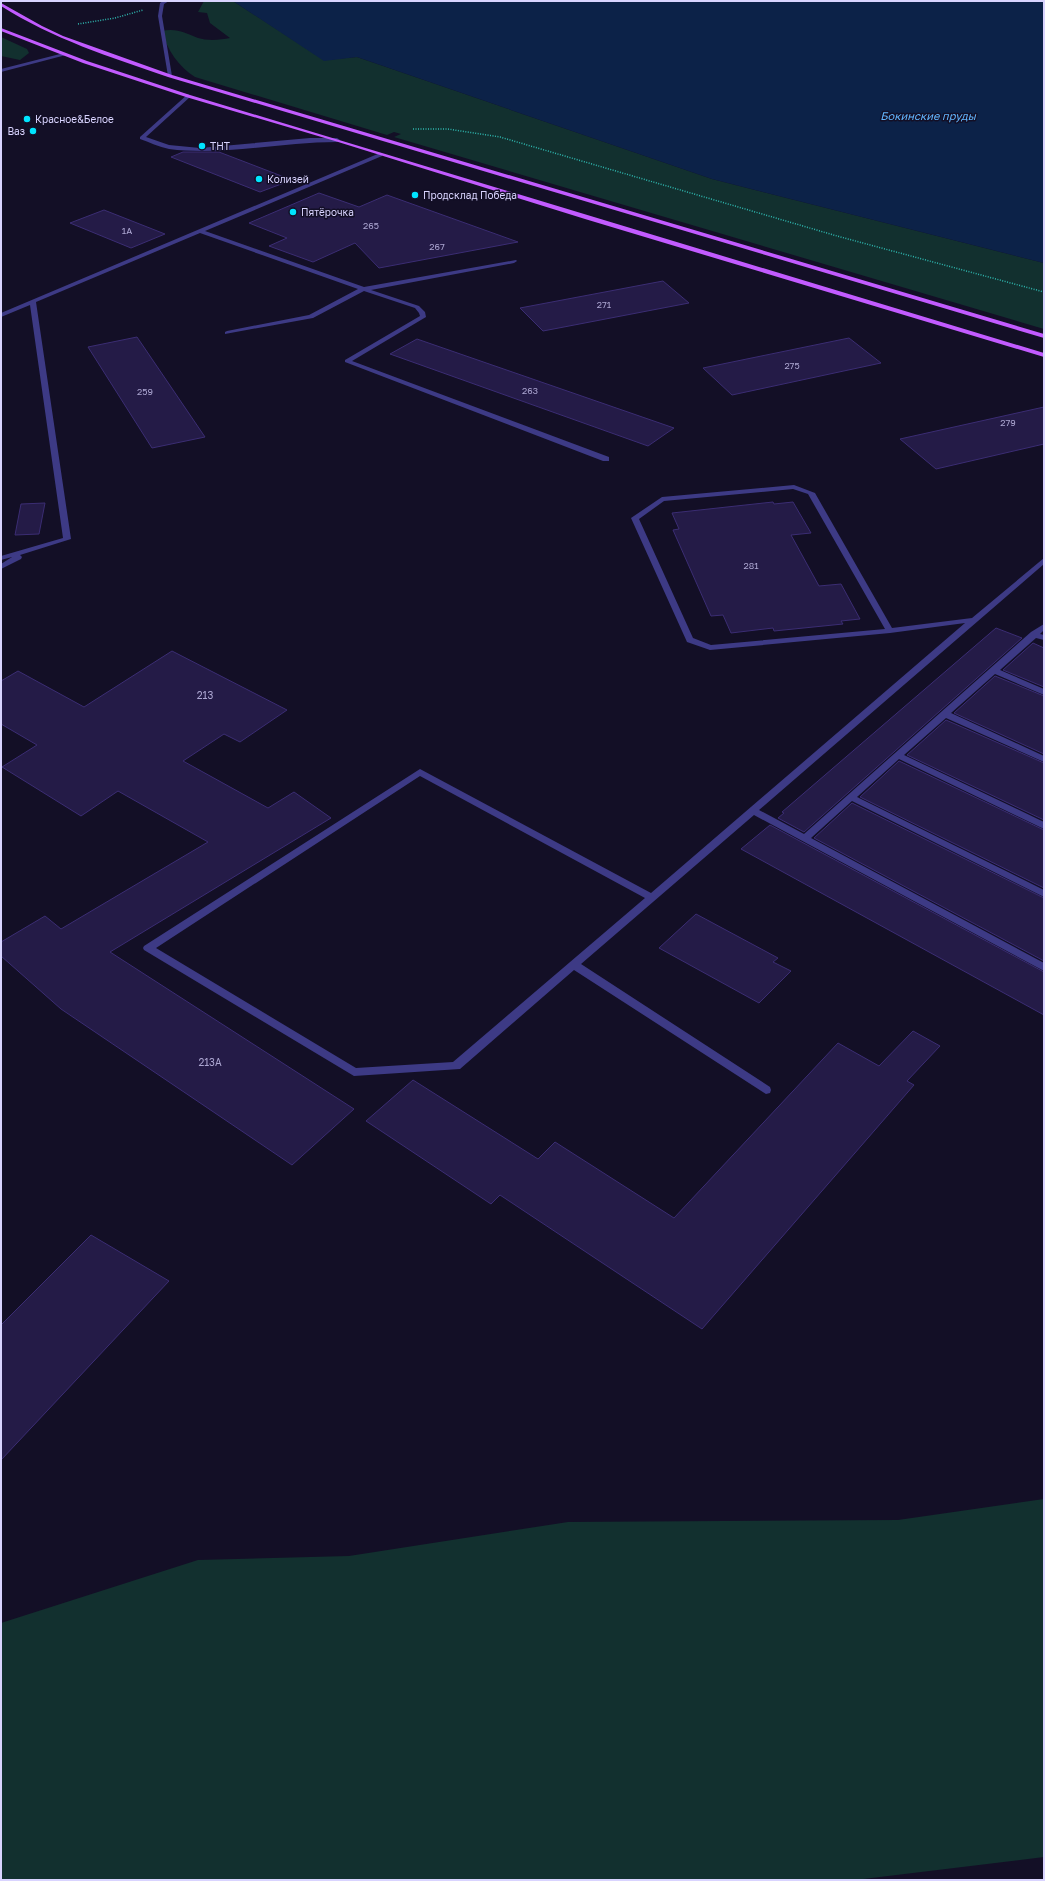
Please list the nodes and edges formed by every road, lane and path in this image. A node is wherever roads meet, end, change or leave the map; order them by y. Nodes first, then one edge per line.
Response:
1 (165, 2) edge
2 (1, 4) edge
3 (72, 24) dead end
4 (1, 29) edge
5 (64, 54) junction
6 (1, 71) edge
7 (170, 76) junction
8 (188, 96) junction
9 (382, 139) junction
10 (338, 140) junction
11 (380, 154) junction
12 (199, 231) junction
13 (514, 261) dead end
14 (363, 289) junction
15 (1044, 292) edge
16 (33, 301) junction
17 (1, 315) edge
18 (227, 333) dead end
19 (1044, 336) edge
20 (1044, 356) edge
21 (606, 459) dead end
22 (31, 550) junction
23 (1, 558) edge
24 (1044, 560) edge
25 (1, 567) edge
26 (973, 620) junction
27 (1044, 626) edge
28 (890, 631) junction
29 (1034, 634) junction
30 (1044, 638) edge
31 (994, 670) junction
32 (1044, 692) edge
33 (945, 714) junction
34 (898, 755) junction
35 (1044, 759) edge
36 (851, 797) junction
37 (752, 810) junction
38 (1044, 826) edge
39 (804, 838) junction
40 (1044, 894) edge
41 (651, 897) junction
42 (573, 964) junction
43 (1044, 967) edge
44 (766, 1090) dead end

1 - 3 path
1 - 7 lane
2 - 7 main road
4 - 5 main road
5 - 6 lane
5 - 8 main road
7 - 9 main road
8 - 10 main road
8 - 10 lane
9 - 15 path
9 - 19 main road
10 - 11 main road
11 - 12 lane
11 - 20 main road
12 - 14 lane
12 - 16 lane
13 - 14 lane
14 - 18 lane
14 - 21 lane
16 - 17 lane
16 - 22 lane
22 - 23 lane
22 - 25 lane
24 - 26 lane
26 - 28 lane
26 - 37 lane
27 - 29 lane
28 - 28 lane
29 - 30 lane
29 - 31 lane
31 - 32 lane
31 - 33 lane
33 - 34 lane
33 - 35 lane
34 - 36 lane
34 - 38 lane
36 - 39 lane
36 - 40 lane
37 - 39 lane
37 - 41 lane
39 - 43 lane
41 - 42 lane
41 - 42 lane
42 - 44 lane

